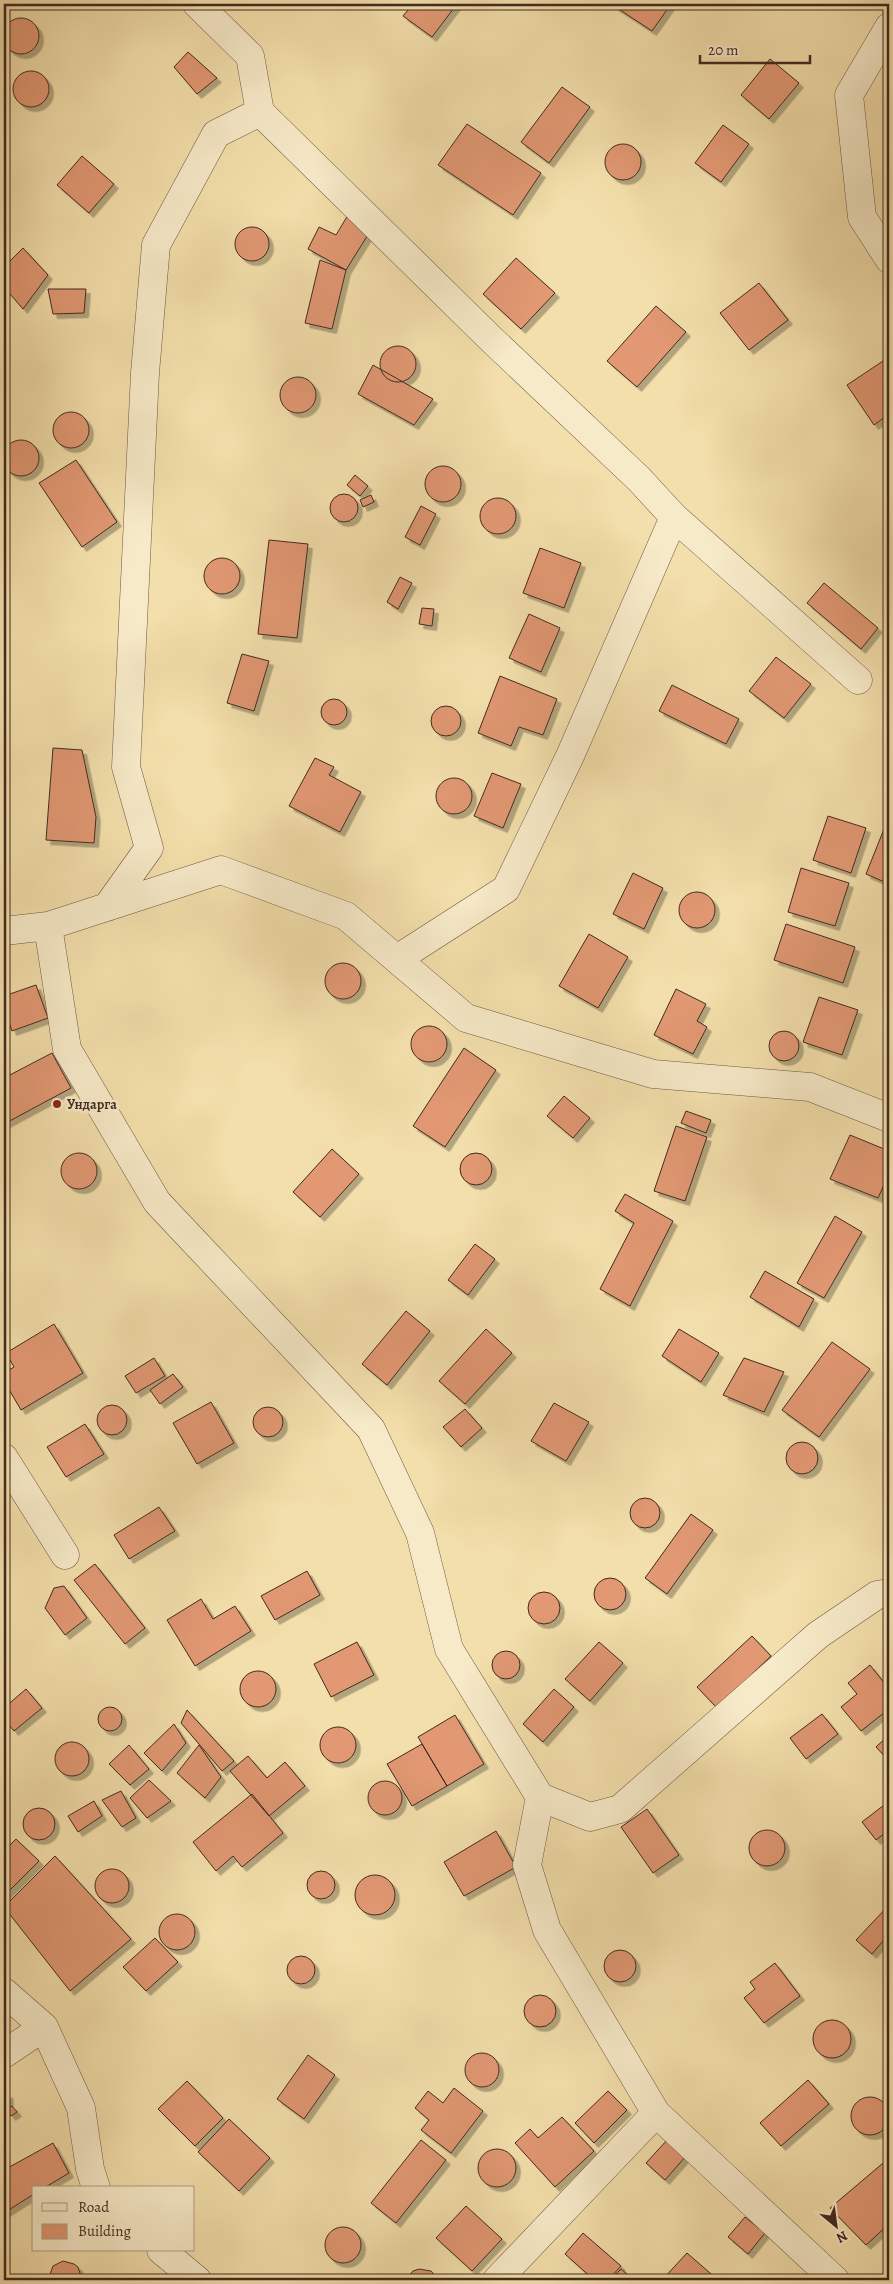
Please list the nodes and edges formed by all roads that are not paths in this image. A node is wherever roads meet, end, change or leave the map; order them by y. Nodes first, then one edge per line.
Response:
1 (197, 4) edge
2 (889, 27) edge
3 (260, 112) junction
4 (889, 259) edge
5 (674, 517) junction
6 (858, 680) dead end
7 (107, 907) junction
8 (48, 926) junction
9 (4, 931) edge
10 (397, 959) junction
11 (889, 1118) edge
12 (4, 1458) edge
13 (65, 1555) dead end
14 (889, 1594) edge
15 (540, 1797) junction
16 (4, 1992) edge
17 (44, 2027) junction
18 (4, 2036) edge
19 (4, 2054) edge
20 (656, 2113) junction
21 (95, 2186) edge
22 (163, 2252) edge
23 (197, 2280) edge
24 (496, 2280) edge
25 (835, 2280) edge

1 - 3 street
2 - 4 street
3 - 5 street
3 - 7 street
5 - 6 street
5 - 10 street
7 - 8 street
7 - 10 street
8 - 9 street
8 - 15 street
10 - 11 street
12 - 13 street
14 - 15 street
15 - 20 street
16 - 17 street
17 - 18 street
17 - 19 street
17 - 21 street
20 - 24 street
20 - 25 street
22 - 23 street

